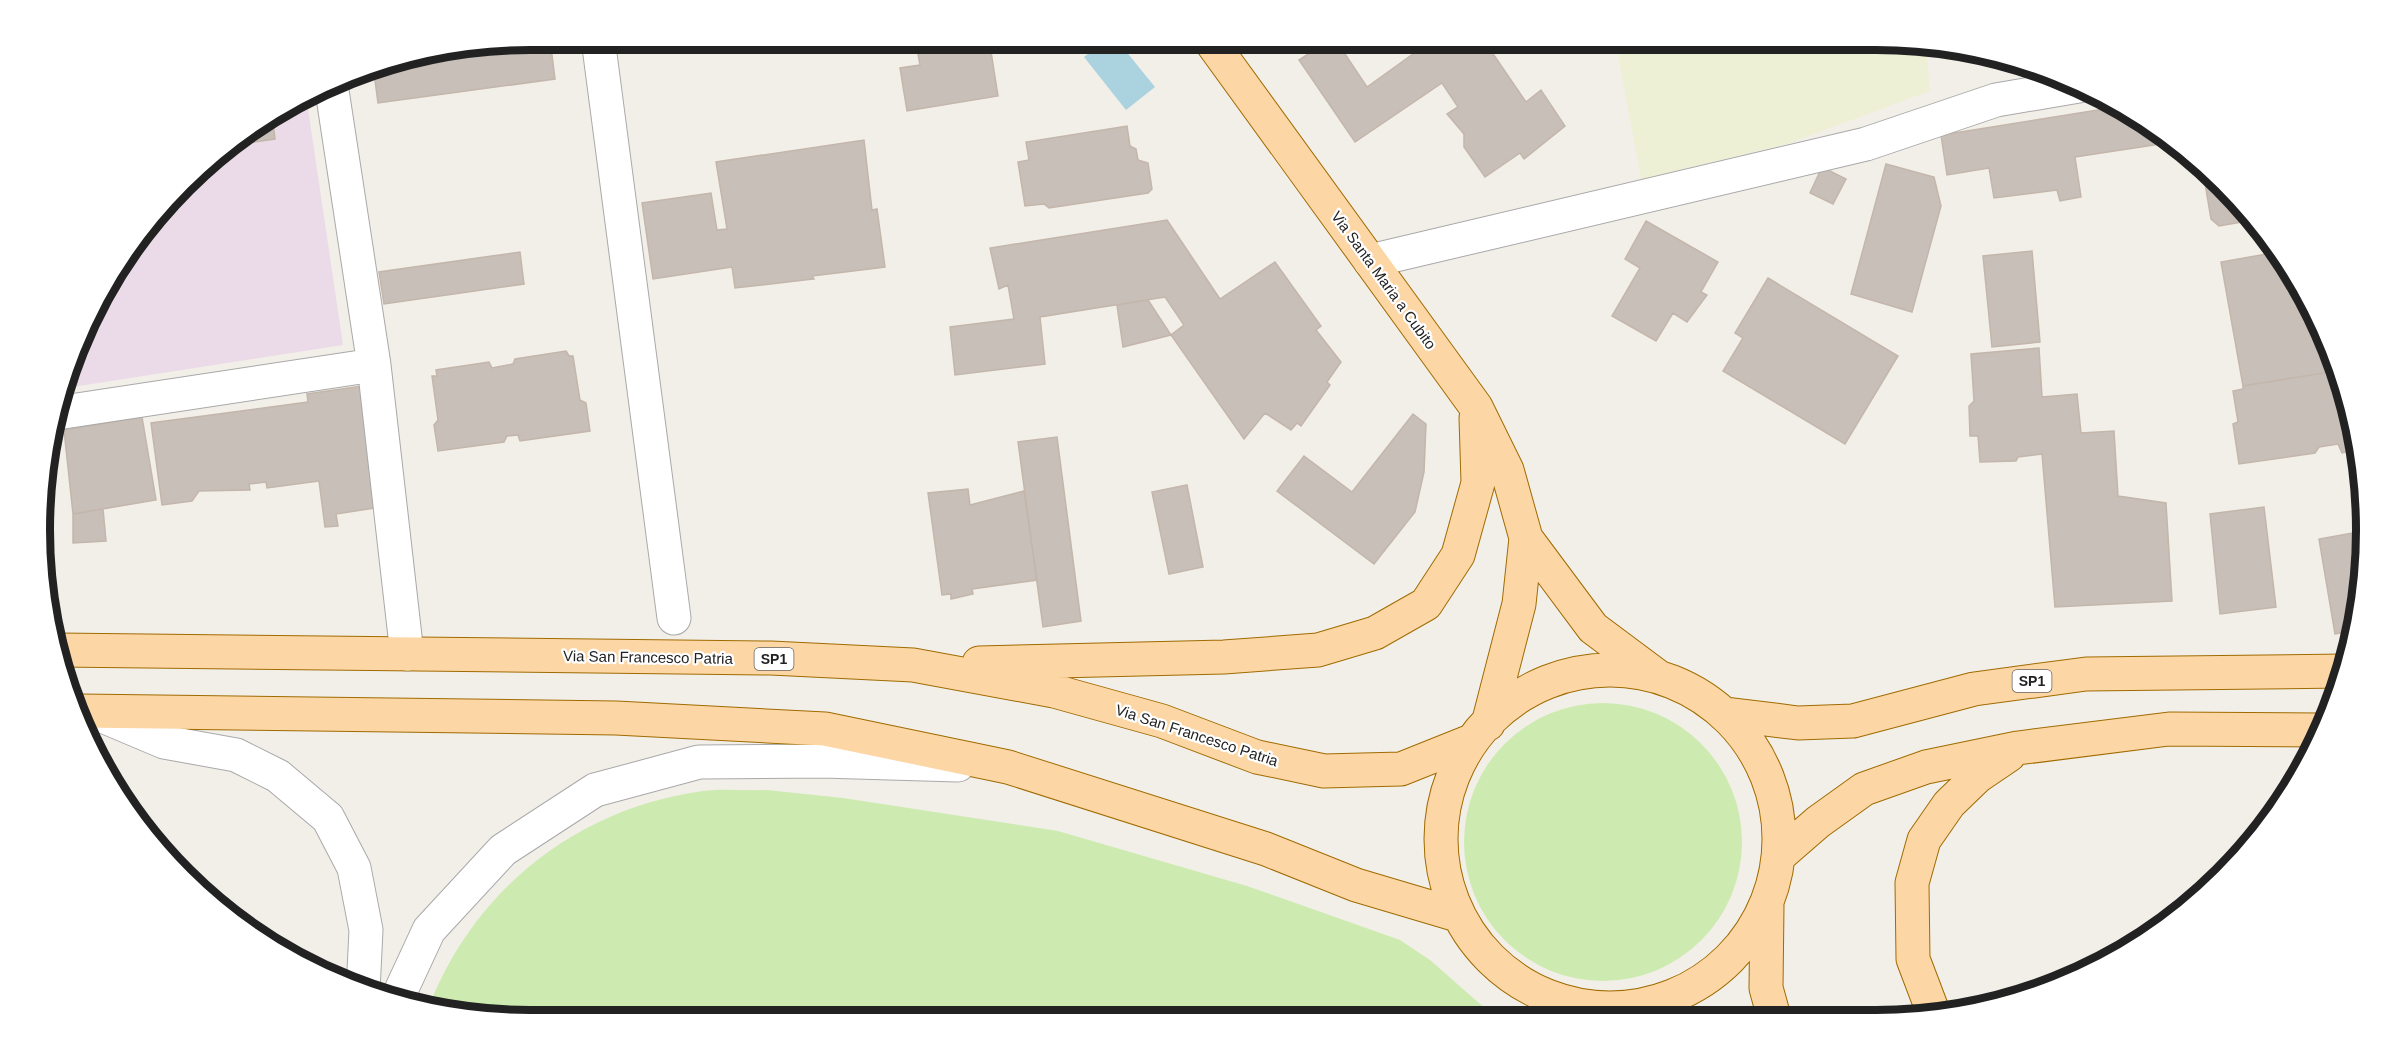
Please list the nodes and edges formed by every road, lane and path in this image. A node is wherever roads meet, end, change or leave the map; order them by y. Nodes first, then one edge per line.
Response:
1 (599, 50) edge
2 (1217, 50) edge
3 (2064, 88) edge
4 (332, 92) edge
5 (1370, 261) junction
6 (374, 365) junction
7 (1476, 407) junction
8 (65, 412) edge
9 (1526, 538) junction
10 (674, 618) dead end
11 (65, 650) edge
12 (407, 654) junction
13 (913, 665) junction
14 (2334, 671) edge
15 (1657, 676) junction
16 (87, 712) edge
17 (1726, 714) junction
18 (2312, 730) edge
19 (1479, 733) junction
20 (2018, 748) junction
21 (1008, 767) junction
22 (1780, 855) junction
23 (1767, 904) junction
24 (1457, 915) junction
25 (364, 980) edge
26 (400, 992) edge
27 (1931, 1007) edge
28 (1600, 1010) edge
29 (1626, 1010) edge
30 (1772, 1010) edge

1 - 10 street
2 - 5 main road, Via Santa Maria a Cubito
3 - 5 street
4 - 6 street
5 - 7 main road, Via Santa Maria a Cubito
6 - 8 street
6 - 12 street
7 - 9 main road, Via Santa Maria a Cubito
7 - 13 main road
9 - 15 main road, Via Santa Maria a Cubito
9 - 19 main road, Via Santa Maria a Cubito
11 - 12 main road, Via San Francesco Patria / SP1
12 - 13 main road, Via San Francesco Patria / SP1
13 - 19 main road, Via San Francesco Patria / SP1
14 - 17 main road, SP1
15 - 17 main road
15 - 19 main road
16 - 21 main road
16 - 25 street
17 - 22 main road
18 - 20 main road
19 - 24 main road
20 - 22 main road
20 - 27 main road
21 - 24 main road
21 - 26 street
22 - 23 main road
23 - 29 main road
23 - 30 main road
24 - 28 main road

